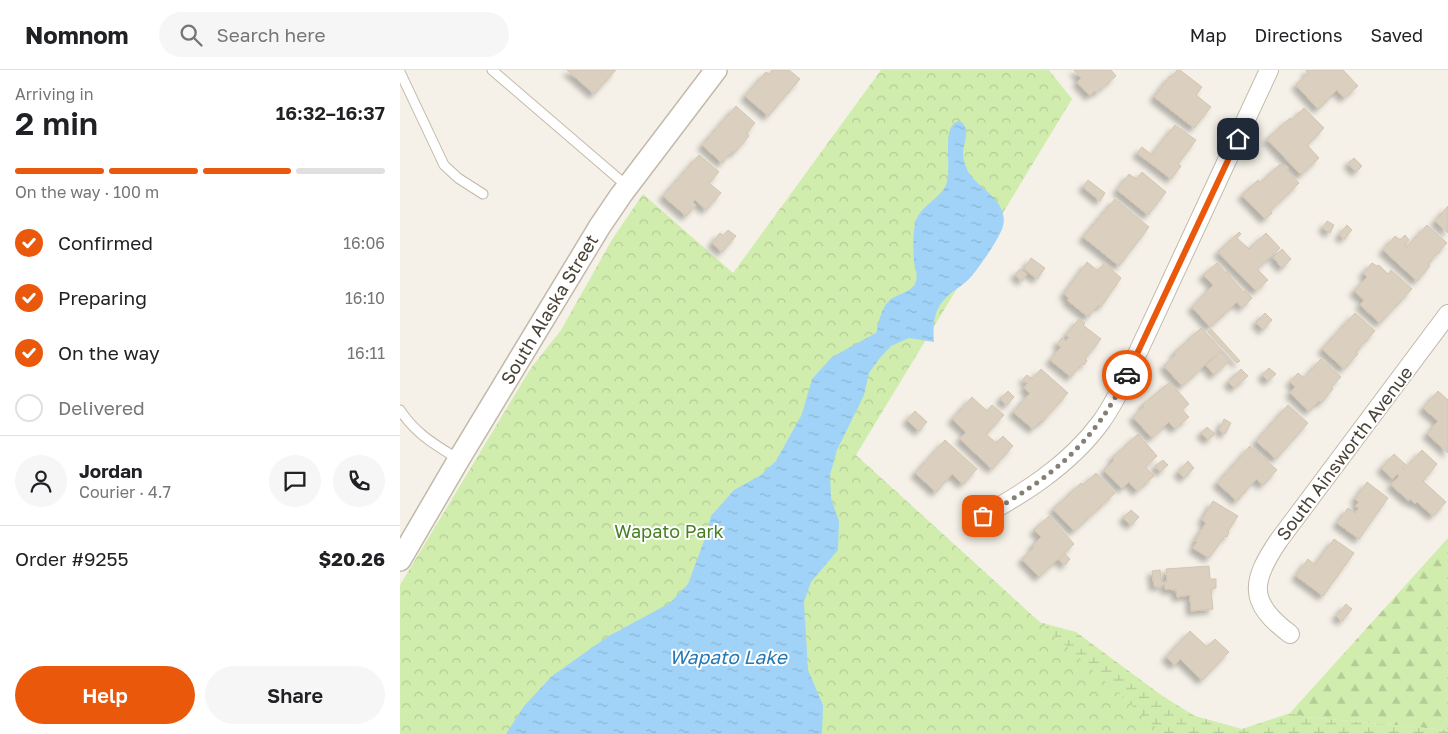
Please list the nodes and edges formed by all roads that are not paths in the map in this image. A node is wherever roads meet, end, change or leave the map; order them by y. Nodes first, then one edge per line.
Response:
1 (492, 70) edge
2 (716, 70) edge
3 (1269, 70) edge
4 (400, 72) edge
5 (627, 186) junction
6 (483, 194) dead end
7 (1448, 314) edge
8 (400, 410) edge
9 (459, 459) junction
10 (974, 521) dead end
11 (400, 560) edge
12 (1290, 634) dead end

1 - 5 lane
2 - 5 street, South Alaska Street
3 - 10 street
4 - 6 lane
5 - 9 street, South Alaska Street
7 - 12 street, South Ainsworth Avenue
8 - 9 lane
9 - 11 street, South Alaska Street

